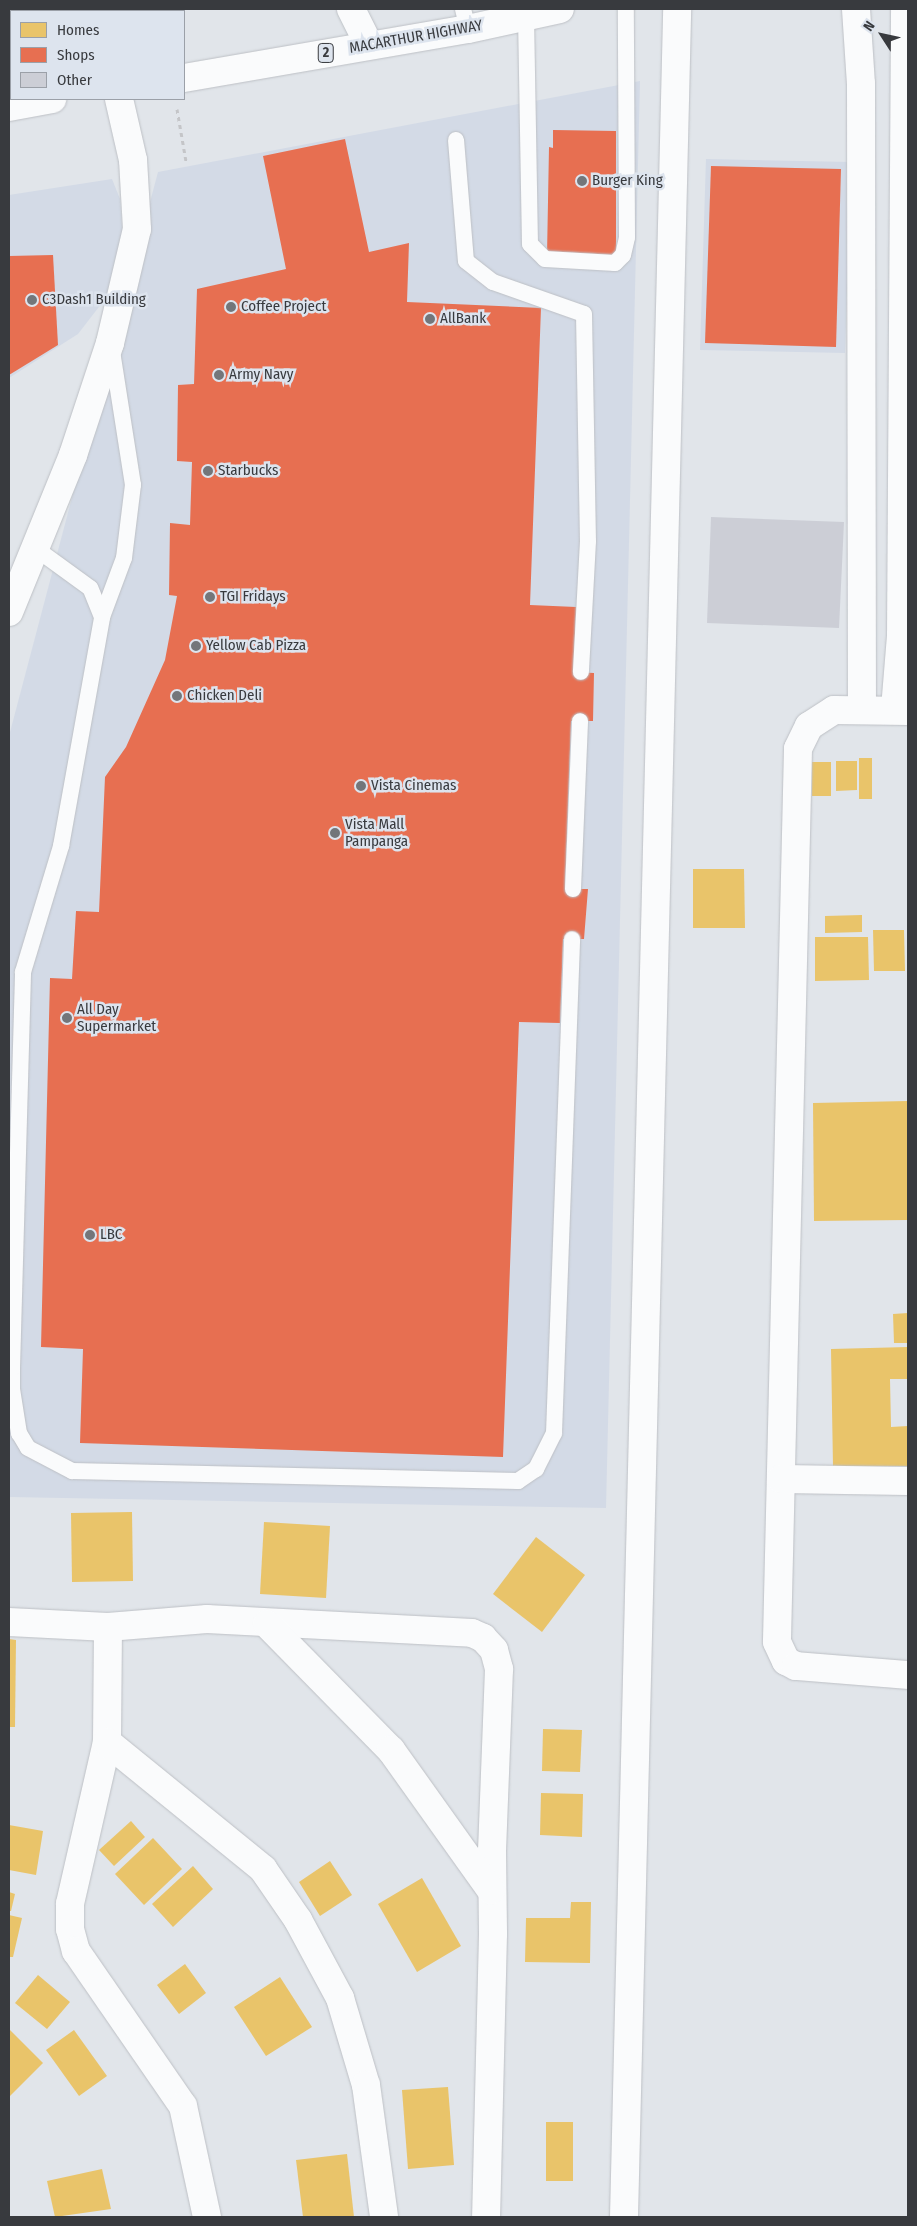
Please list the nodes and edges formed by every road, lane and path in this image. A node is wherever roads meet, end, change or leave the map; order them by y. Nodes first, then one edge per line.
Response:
1 (351, 9) edge
2 (560, 9) edge
3 (626, 9) edge
4 (677, 9) edge
5 (856, 9) edge
6 (905, 9) edge
7 (526, 16) junction
8 (471, 18) edge
9 (369, 46) junction
10 (185, 78) edge
11 (47, 100) edge
12 (119, 100) edge
13 (175, 100) edge
14 (9, 107) edge
15 (456, 140) dead end
16 (186, 161) dead end
17 (110, 343) junction
18 (35, 548) junction
19 (9, 612) edge
20 (102, 617) junction
21 (581, 672) dead end
22 (862, 708) junction
23 (902, 710) edge
24 (580, 721) dead end
25 (573, 889) dead end
26 (572, 939) dead end
27 (10, 1368) edge
28 (781, 1479) junction
29 (908, 1481) edge
30 (9, 1622) edge
31 (267, 1624) junction
32 (108, 1627) junction
33 (908, 1675) edge
34 (107, 1742) junction
35 (492, 1890) junction
36 (207, 2217) edge
37 (384, 2217) edge
38 (486, 2217) edge
39 (624, 2217) edge

1 - 9 main road
2 - 7 main road, MACARTHUR HIGHWAY / 2
3 - 7 lane
4 - 39 main road
5 - 22 main road
6 - 23 main road
7 - 8 main road, MACARTHUR HIGHWAY / 2
8 - 9 main road, MACARTHUR HIGHWAY / 2
9 - 10 main road, MACARTHUR HIGHWAY / 2
11 - 14 main road
12 - 17 main road
13 - 16 path
15 - 21 lane
17 - 18 main road
17 - 20 lane
18 - 19 main road
18 - 20 lane
20 - 27 lane
22 - 23 main road
22 - 28 main road
24 - 25 lane
26 - 27 lane
28 - 29 main road
28 - 33 main road
30 - 32 main road
31 - 32 main road
31 - 35 main road
31 - 35 main road
32 - 34 main road
34 - 36 main road
34 - 37 main road
35 - 38 main road

